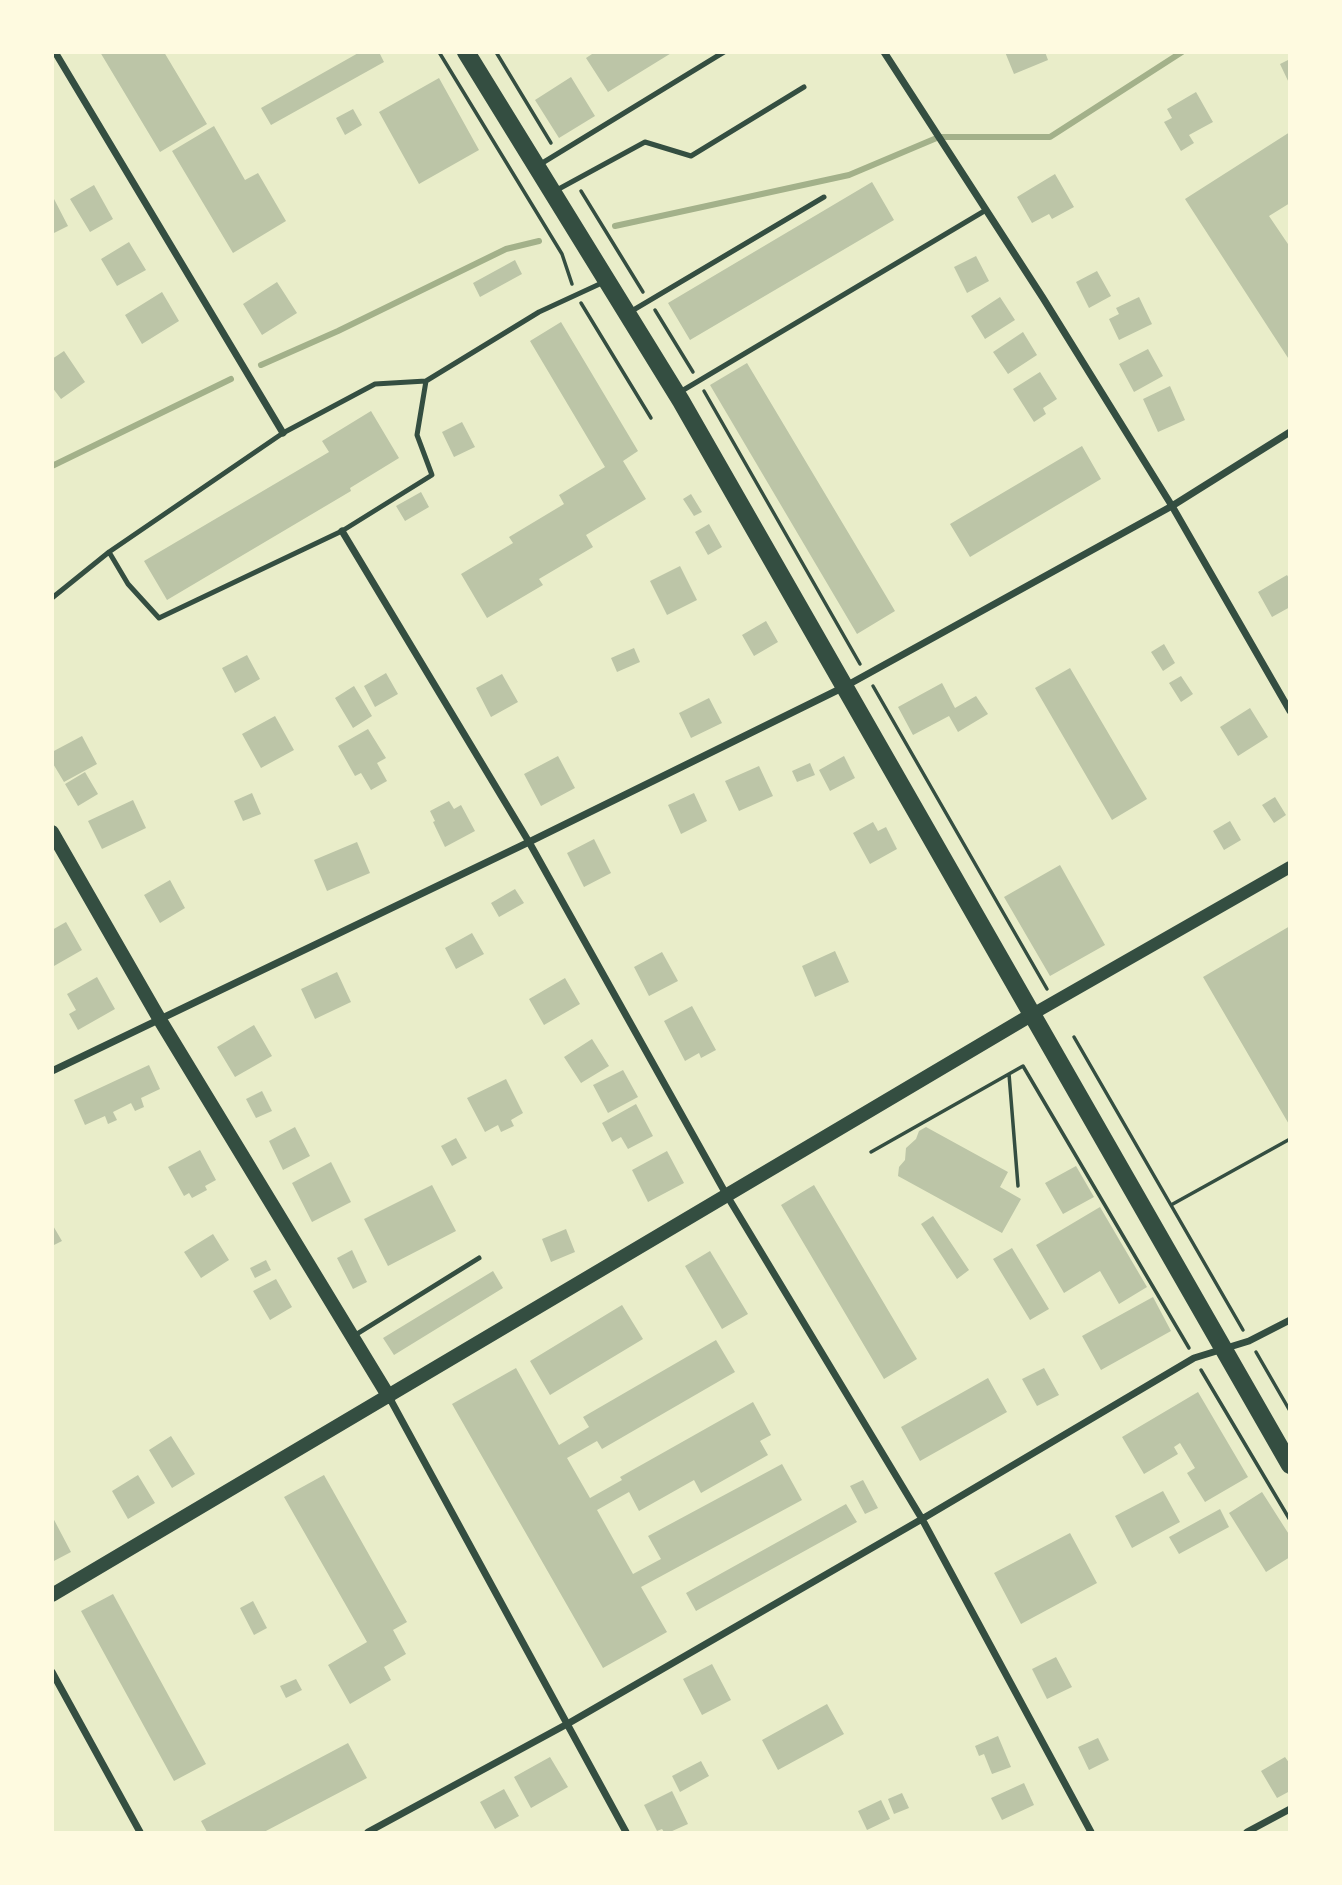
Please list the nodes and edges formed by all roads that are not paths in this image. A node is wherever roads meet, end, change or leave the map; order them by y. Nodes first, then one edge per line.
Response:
1 (55, 52) edge
2 (466, 52) edge
3 (724, 52) edge
4 (884, 52) edge
5 (804, 87) dead end
6 (536, 167) junction
7 (552, 192) junction
8 (824, 197) dead end
9 (986, 210) junction
10 (606, 280) junction
11 (627, 314) junction
12 (426, 381) junction
13 (677, 394) junction
14 (1290, 432) edge
15 (283, 433) junction
16 (1172, 506) junction
17 (342, 531) junction
18 (108, 552) junction
19 (52, 598) edge
20 (844, 687) junction
21 (1290, 711) edge
22 (52, 832) edge
23 (529, 842) junction
24 (1290, 867) edge
25 (1031, 1015) junction
26 (160, 1020) junction
27 (52, 1071) edge
28 (726, 1194) junction
29 (479, 1258) dead end
30 (1290, 1320) edge
31 (352, 1337) junction
32 (1222, 1350) junction
33 (389, 1397) junction
34 (1290, 1465) edge
35 (922, 1519) junction
36 (52, 1595) edge
37 (52, 1672) edge
38 (569, 1723) junction
39 (1290, 1809) edge
40 (140, 1832) edge
41 (368, 1832) edge
42 (626, 1832) edge
43 (1091, 1832) edge
44 (1247, 1832) edge

1 - 15 street
2 - 6 main road
3 - 6 lane
4 - 9 street
5 - 7 lane
6 - 7 main road
7 - 10 main road
8 - 11 lane
9 - 13 lane
9 - 16 street
10 - 11 main road
10 - 12 lane
11 - 13 main road
12 - 15 lane
12 - 17 lane
13 - 20 main road
14 - 16 street
15 - 18 lane
16 - 20 street
16 - 21 street
17 - 18 lane
17 - 23 street
18 - 19 lane
20 - 23 street
20 - 25 main road
22 - 26 main road
23 - 26 street
23 - 28 street
24 - 25 street
25 - 28 main road
25 - 32 main road
26 - 27 street
26 - 31 main road
28 - 33 main road
28 - 35 street
29 - 31 lane
30 - 32 street
31 - 33 main road
32 - 34 main road
32 - 35 street
33 - 36 main road
33 - 38 street
35 - 38 street
35 - 43 street
37 - 40 street
38 - 41 street
38 - 42 street
39 - 44 street

